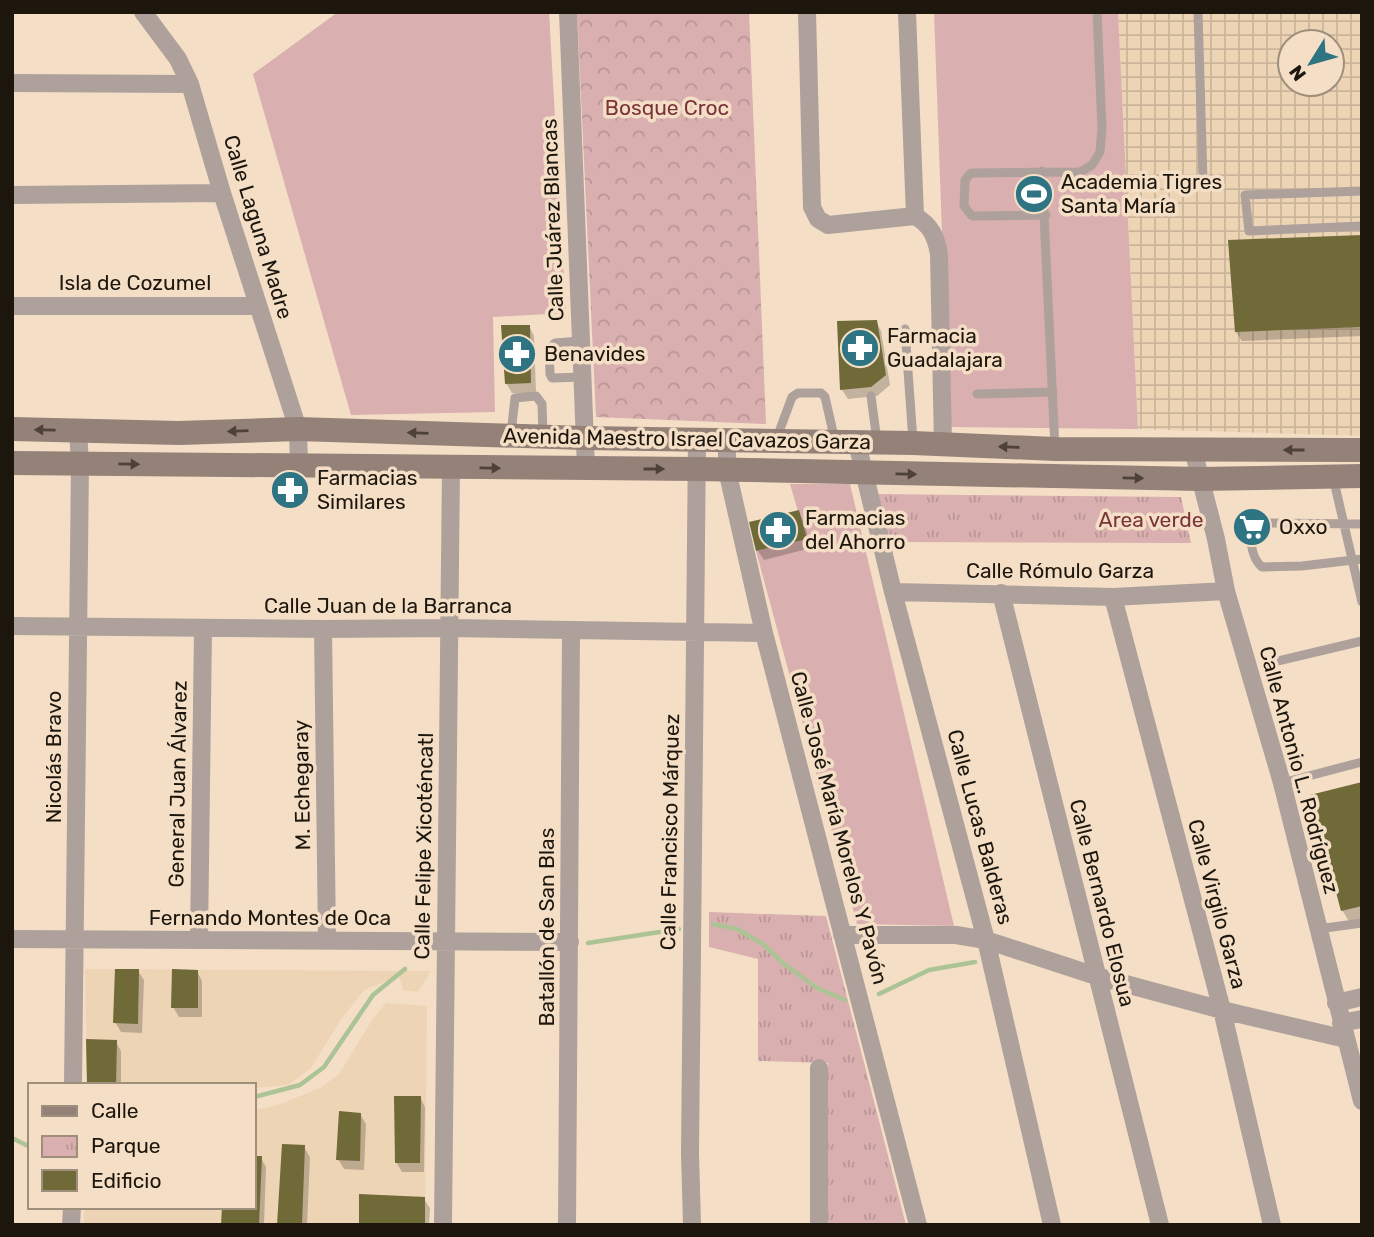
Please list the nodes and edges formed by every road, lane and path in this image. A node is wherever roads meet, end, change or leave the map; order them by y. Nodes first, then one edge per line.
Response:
1 (143, 12) edge
2 (568, 12) edge
3 (807, 12) edge
4 (907, 12) edge
5 (1097, 12) edge
6 (1198, 12) edge
7 (12, 83) edge
8 (190, 84) junction
9 (1042, 171) junction
10 (1203, 180) dead end
11 (1362, 191) edge
12 (222, 193) junction
13 (12, 195) edge
14 (1046, 215) junction
15 (915, 216) junction
16 (1362, 226) edge
17 (12, 306) edge
18 (258, 306) junction
19 (905, 329) dead end
20 (580, 341) junction
21 (582, 377) junction
22 (1054, 392) junction
23 (977, 394) dead end
24 (871, 396) dead end
25 (12, 429) edge
26 (298, 429) junction
27 (78, 430) junction
28 (511, 435) junction
29 (543, 436) junction
30 (584, 438) junction
31 (697, 439) junction
32 (727, 440) junction
33 (775, 441) junction
34 (857, 443) junction
35 (913, 443) junction
36 (943, 445) junction
37 (1055, 449) junction
38 (1193, 450) junction
39 (1362, 450) edge
40 (12, 463) edge
41 (80, 464) junction
42 (299, 467) junction
43 (451, 467) junction
44 (586, 468) junction
45 (697, 469) junction
46 (727, 470) junction
47 (863, 474) junction
48 (1333, 476) junction
49 (1362, 476) edge
50 (1200, 479) junction
51 (1344, 523) junction
52 (1362, 524) edge
53 (1357, 560) edge
54 (1226, 591) junction
55 (893, 592) junction
56 (1001, 593) junction
57 (1113, 597) junction
58 (1362, 602) edge
59 (12, 626) edge
60 (77, 628) junction
61 (450, 628) junction
62 (202, 629) junction
63 (323, 629) junction
64 (571, 630) junction
65 (694, 633) junction
66 (764, 633) junction
67 (1362, 641) edge
68 (1269, 663) dead end
69 (1362, 762) edge
70 (1282, 783) junction
71 (1362, 923) edge
72 (1318, 929) junction
73 (842, 935) junction
74 (12, 939) edge
75 (76, 940) junction
76 (199, 940) junction
77 (327, 940) junction
78 (986, 940) junction
79 (445, 942) junction
80 (570, 942) junction
81 (1096, 976) junction
82 (1362, 998) edge
83 (1336, 1003) junction
84 (1222, 1010) junction
85 (1362, 1019) edge
86 (1344, 1031) junction
87 (819, 1068) dead end
88 (74, 1083) edge
89 (1362, 1101) edge
90 (443, 1225) edge
91 (567, 1225) edge
92 (692, 1225) edge
93 (819, 1225) edge
94 (918, 1225) edge
95 (1052, 1225) edge
96 (1160, 1225) edge
97 (1272, 1225) edge

1 - 8 street, Calle Laguna Madre
2 - 20 street, Calle Juárez Blancas
3 - 15 street
4 - 15 street
5 - 9 lane
6 - 10 lane
7 - 8 street
8 - 12 street, Calle Laguna Madre
9 - 14 lane
9 - 14 lane
11 - 16 lane
12 - 13 street
12 - 18 street, Calle Laguna Madre
14 - 22 lane
15 - 36 street
17 - 18 street, Isla de Cozumel
18 - 26 street, Calle Laguna Madre
19 - 35 lane
20 - 21 street, Calle Juárez Blancas
20 - 21 lane
21 - 30 street, Calle Juárez Blancas
22 - 23 lane
22 - 37 lane
24 - 34 lane
27 -> 25 main road, Avenida Maestro Israel Cavazos Garza
26 -> 27 main road, Avenida Maestro Israel Cavazos Garza
28 -> 26 main road, Avenida Maestro Israel Cavazos Garza
26 - 42 street, Calle Laguna Madre
27 - 41 street, Nicolás Bravo
28 - 29 main road, Avenida Maestro Israel Cavazos Garza
28 - 29 lane
29 - 30 main road, Avenida Maestro Israel Cavazos Garza
30 - 31 main road, Avenida Maestro Israel Cavazos Garza
30 - 44 street, Calle Juárez Blancas
31 - 32 main road, Avenida Maestro Israel Cavazos Garza
31 - 45 street, Calle Francisco Márquez
32 - 33 main road, Avenida Maestro Israel Cavazos Garza
32 - 46 street, Calle José María Morelos Y Pavón
33 - 34 main road, Avenida Maestro Israel Cavazos Garza
33 - 34 lane
34 - 35 main road, Avenida Maestro Israel Cavazos Garza
34 - 47 street, Calle Lucas Balderas
35 - 36 main road, Avenida Maestro Israel Cavazos Garza
37 -> 36 main road, Avenida Maestro Israel Cavazos Garza
37 - 38 main road, Avenida Maestro Israel Cavazos Garza
39 -> 38 main road, Avenida Maestro Israel Cavazos Garza
38 - 50 street, Calle Antonio L. Rodríguez
40 - 41 main road, Avenida Maestro Israel Cavazos Garza
41 -> 42 main road, Avenida Maestro Israel Cavazos Garza
41 - 60 street, Nicolás Bravo
42 - 43 main road, Avenida Maestro Israel Cavazos Garza
43 -> 44 main road, Avenida Maestro Israel Cavazos Garza
43 - 61 street, Calle Felipe Xicoténcatl
44 -> 45 main road, Avenida Maestro Israel Cavazos Garza
45 - 46 main road, Avenida Maestro Israel Cavazos Garza
45 - 65 street, Calle Francisco Márquez
46 - 47 main road, Avenida Maestro Israel Cavazos Garza
46 - 66 street, Calle José María Morelos Y Pavón
47 -> 50 main road, Avenida Maestro Israel Cavazos Garza
47 - 55 street, Calle Lucas Balderas
48 - 49 main road, Avenida Maestro Israel Cavazos Garza
48 - 50 main road, Avenida Maestro Israel Cavazos Garza
48 - 51 lane
50 - 54 street, Calle Antonio L. Rodríguez
51 - 52 lane
51 - 53 lane
51 - 53 lane
53 - 58 lane
54 - 57 street, Calle Rómulo Garza
54 - 70 street, Calle Antonio L. Rodríguez
55 - 56 street, Calle Rómulo Garza
55 - 78 street, Calle Lucas Balderas
56 - 57 street, Calle Rómulo Garza
56 - 81 street, Calle Bernardo Elosua
57 - 84 street, Calle Virgilo Garza
59 - 60 street, Calle Juan de la Barranca
60 - 62 street, Calle Juan de la Barranca
60 - 75 street, Nicolás Bravo
61 - 63 street, Calle Juan de la Barranca
61 - 64 street, Calle Juan de la Barranca
61 - 79 street, Calle Felipe Xicoténcatl
62 - 63 street, Calle Juan de la Barranca
62 - 76 street, General Juan Álvarez
63 - 77 street, M. Echegaray
64 - 65 street, Calle Juan de la Barranca
64 - 80 street, Batallón de San Blas
65 - 66 street, Calle Juan de la Barranca
65 - 92 street, Calle Francisco Márquez
66 - 73 street, Calle José María Morelos Y Pavón
67 - 68 lane
69 - 70 lane
70 - 72 street, Calle Antonio L. Rodríguez
71 - 72 lane
72 - 83 street, Calle Antonio L. Rodríguez
73 - 78 street
73 - 94 street, Calle José María Morelos Y Pavón
74 - 75 street, Fernando Montes de Oca
75 - 76 street, Fernando Montes de Oca
75 - 88 street, Nicolás Bravo
76 - 77 street, Fernando Montes de Oca
77 - 79 street, Fernando Montes de Oca
78 - 81 street
78 - 95 street, Calle Lucas Balderas
79 - 80 street, Fernando Montes de Oca
79 - 90 street, Calle Felipe Xicoténcatl
80 - 91 street, Batallón de San Blas
81 - 84 street
81 - 96 street, Calle Bernardo Elosua
82 - 83 street
83 - 86 street, Calle Antonio L. Rodríguez
84 - 86 street
84 - 97 street, Calle Virgilo Garza
85 - 86 street
86 - 89 street, Calle Antonio L. Rodríguez
87 - 93 street

